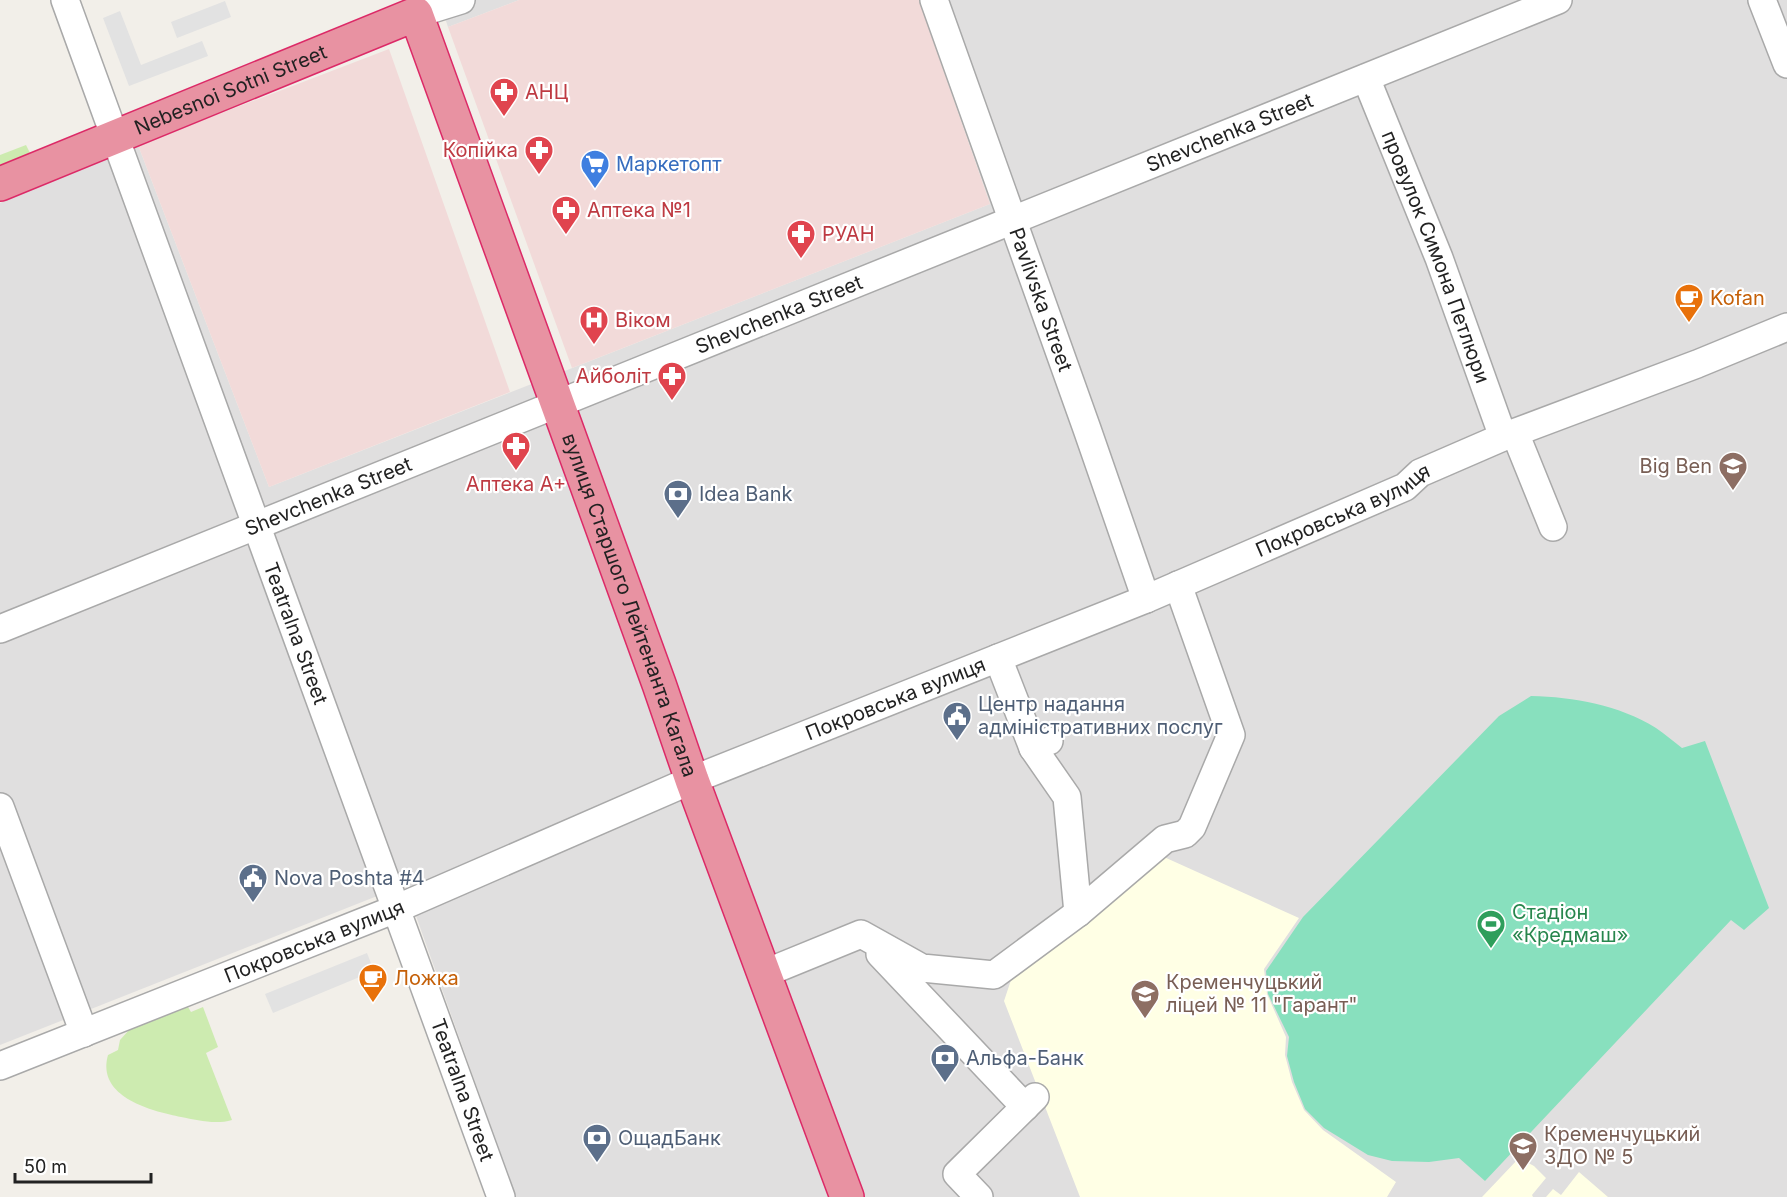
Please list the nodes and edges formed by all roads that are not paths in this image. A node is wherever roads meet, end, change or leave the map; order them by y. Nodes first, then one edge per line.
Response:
1 (65, 0) edge
2 (461, 0) edge
3 (934, 0) edge
4 (1558, 0) edge
5 (1762, 0) edge
6 (416, 14) junction
7 (1787, 64) edge
8 (1366, 78) junction
9 (114, 138) junction
10 (0, 184) edge
11 (1013, 220) junction
12 (1787, 327) edge
13 (559, 405) junction
14 (1509, 435) junction
15 (256, 525) junction
16 (1553, 527) dead end
17 (1178, 585) junction
18 (1146, 599) junction
19 (0, 629) edge
20 (998, 657) junction
21 (692, 780) junction
22 (0, 807) edge
23 (398, 908) junction
24 (1078, 913) junction
25 (861, 934) junction
26 (763, 974) junction
27 (84, 1033) junction
28 (0, 1066) edge
29 (501, 1197) edge
30 (846, 1197) edge
31 (979, 1197) edge

1 - 9 street, Teatralna Street
2 - 6 street, Nebesnoi Sotni Street
3 - 11 street, Pavlivska Street
4 - 8 street, Shevchenka Street
5 - 7 street
6 - 9 highway, Nebesnoi Sotni Street
6 - 13 highway, вулиця Старшого Лейтенанта Кагала
8 - 11 street, Shevchenka Street
8 - 14 street, провулок Симона Петлюри
9 - 10 highway, Nebesnoi Sotni Street
9 - 15 street, Teatralna Street
11 - 13 street, Shevchenka Street
11 - 18 street, Pavlivska Street
12 - 14 street, Покровська вулиця
13 - 15 street, Shevchenka Street
13 - 21 highway, вулиця Старшого Лейтенанта Кагала
14 - 16 street, провулок Симона Петлюри
14 - 17 street, Покровська вулиця
15 - 19 street, Shevchenka Street
15 - 23 street, Teatralna Street
17 - 18 street, Покровська вулиця
17 - 24 street
18 - 20 street, Покровська вулиця
20 - 21 street, Покровська вулиця
20 - 24 street
21 - 23 street, Покровська вулиця
21 - 26 highway, вулиця Старшого Лейтенанта Кагала
22 - 27 street
23 - 27 street, Покровська вулиця
23 - 29 street, Teatralna Street
24 - 25 street
25 - 26 street
25 - 31 street
26 - 30 highway, вулиця Старшого Лейтенанта Кагала
27 - 28 street, Покровська вулиця

